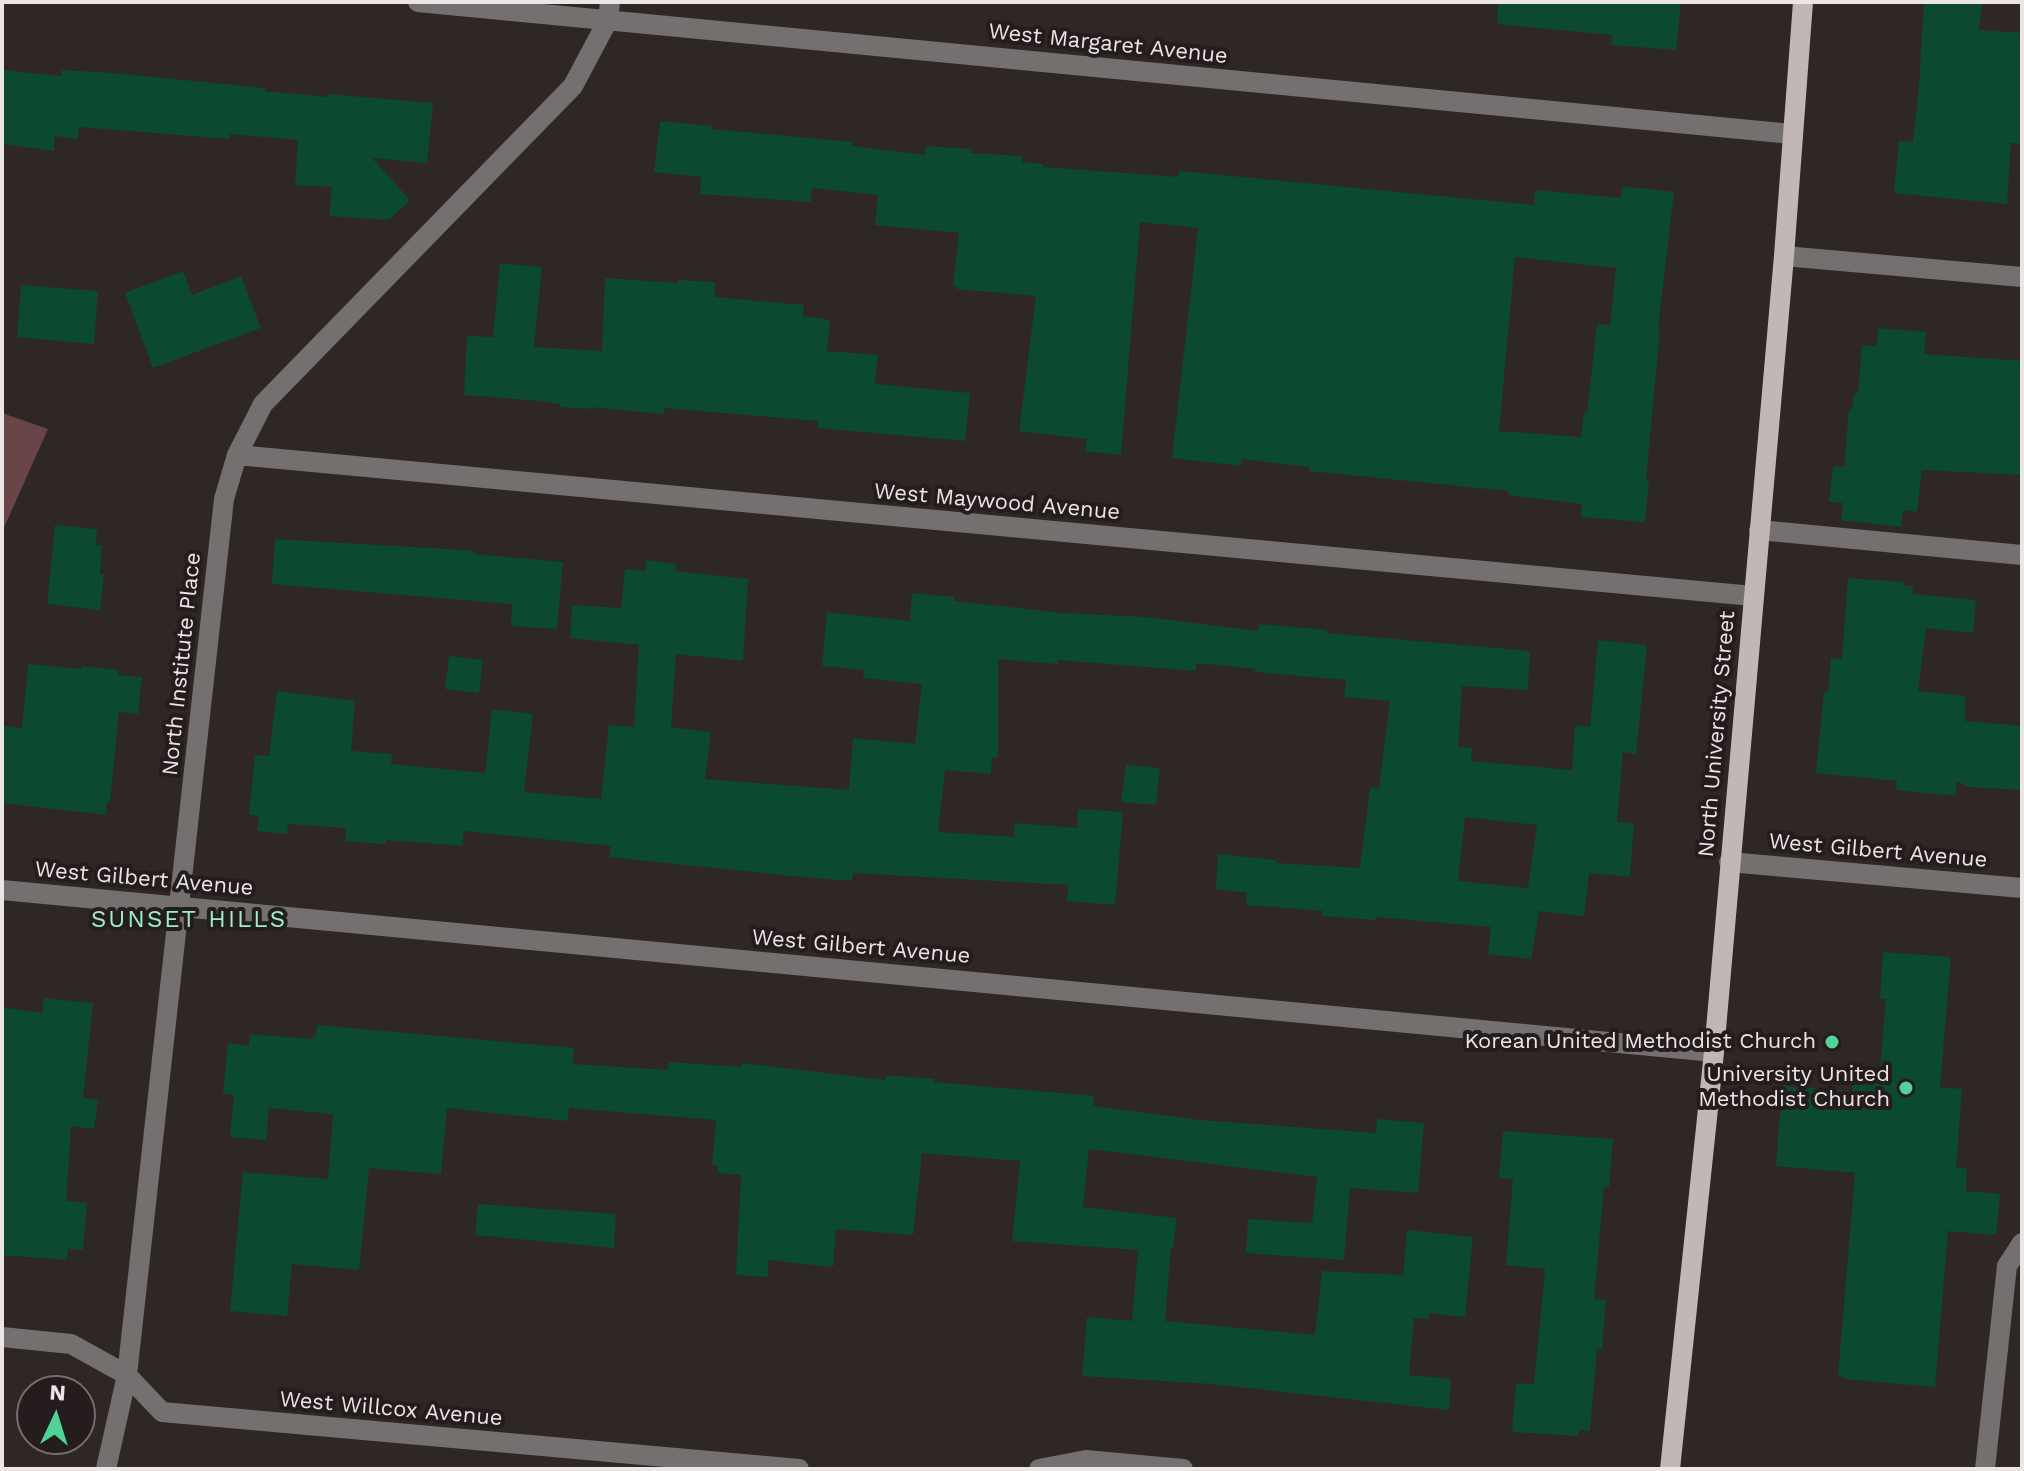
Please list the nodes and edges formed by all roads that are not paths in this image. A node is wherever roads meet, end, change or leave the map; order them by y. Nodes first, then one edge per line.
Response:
1 (418, 2) edge
2 (1803, 2) edge
3 (609, 11) edge
4 (1792, 134) junction
5 (1784, 256) junction
6 (2022, 277) edge
7 (237, 455) junction
8 (1759, 530) junction
9 (2022, 555) edge
10 (1753, 596) junction
11 (1729, 862) junction
12 (2022, 888) edge
13 (2, 890) edge
14 (180, 906) junction
15 (1714, 1052) junction
16 (2022, 1243) edge
17 (2, 1337) edge
18 (127, 1375) junction
19 (106, 1469) edge
20 (799, 1469) edge
21 (1039, 1469) edge
22 (1183, 1469) edge
23 (1670, 1469) edge
24 (1985, 1469) edge

1 - 3 street, West Margaret Avenue
2 - 4 main road, North University Street
3 - 4 street, West Margaret Avenue
3 - 7 street, North Institute Place
4 - 5 main road, North University Street
5 - 6 street
5 - 8 main road, North University Street
7 - 10 street, West Maywood Avenue
7 - 14 street, North Institute Place
8 - 9 street
8 - 10 main road, North University Street
10 - 11 main road, North University Street
11 - 12 street, West Gilbert Avenue
11 - 15 main road, North University Street
13 - 14 street, West Gilbert Avenue
14 - 15 street, West Gilbert Avenue
14 - 18 street, North Institute Place
15 - 23 main road, North University Street
16 - 24 street
17 - 18 street, West Willcox Avenue
18 - 19 street, North Institute Place
18 - 20 street, West Willcox Avenue
21 - 22 street

